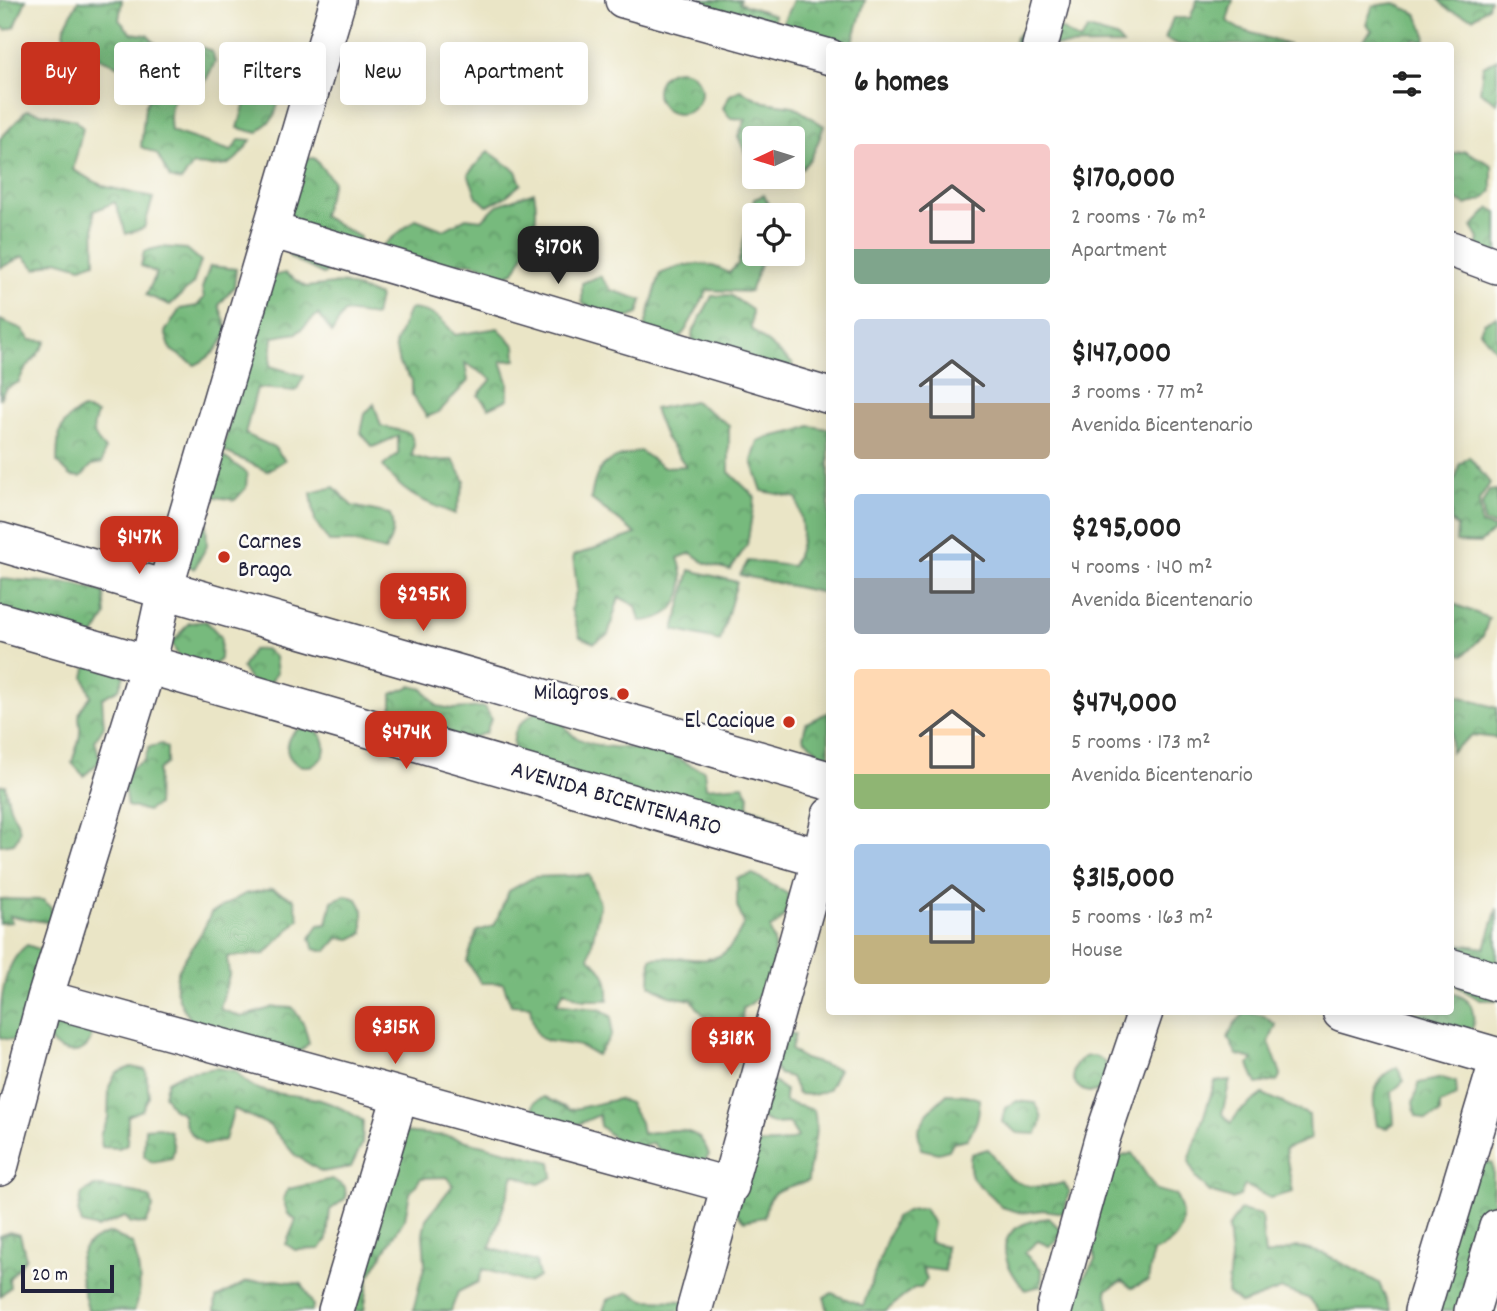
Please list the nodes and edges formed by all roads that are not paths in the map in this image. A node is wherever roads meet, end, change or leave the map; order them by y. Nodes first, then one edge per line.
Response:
1 (338, 0) edge
2 (623, 0) edge
3 (1052, 0) edge
4 (1041, 42) edge
5 (826, 56) edge
6 (271, 230) junction
7 (1454, 251) edge
8 (1497, 266) edge
9 (826, 395) edge
10 (0, 542) edge
11 (165, 589) junction
12 (0, 622) edge
13 (148, 666) junction
14 (826, 780) edge
15 (825, 860) edge
16 (1454, 969) edge
17 (1497, 982) edge
18 (45, 998) junction
19 (1144, 1015) edge
20 (1352, 1015) edge
21 (1497, 1057) edge
22 (1497, 1062) edge
23 (400, 1096) junction
24 (0, 1168) edge
25 (731, 1186) junction
26 (1497, 1227) edge
27 (336, 1311) edge
28 (694, 1311) edge
29 (1054, 1311) edge
30 (1422, 1311) edge
31 (1472, 1311) edge

1 - 6 street
2 - 5 street
3 - 4 street
6 - 9 street
6 - 11 street
7 - 8 street
10 - 11 street
11 - 13 street
11 - 14 street
12 - 13 street, AVENIDA BICENTENARIO
13 - 15 street, AVENIDA BICENTENARIO
13 - 18 street
15 - 25 street
16 - 17 street
18 - 23 street
18 - 24 street
19 - 29 street
20 - 21 street
22 - 30 street
23 - 25 street
23 - 27 street
25 - 28 street
26 - 31 street

